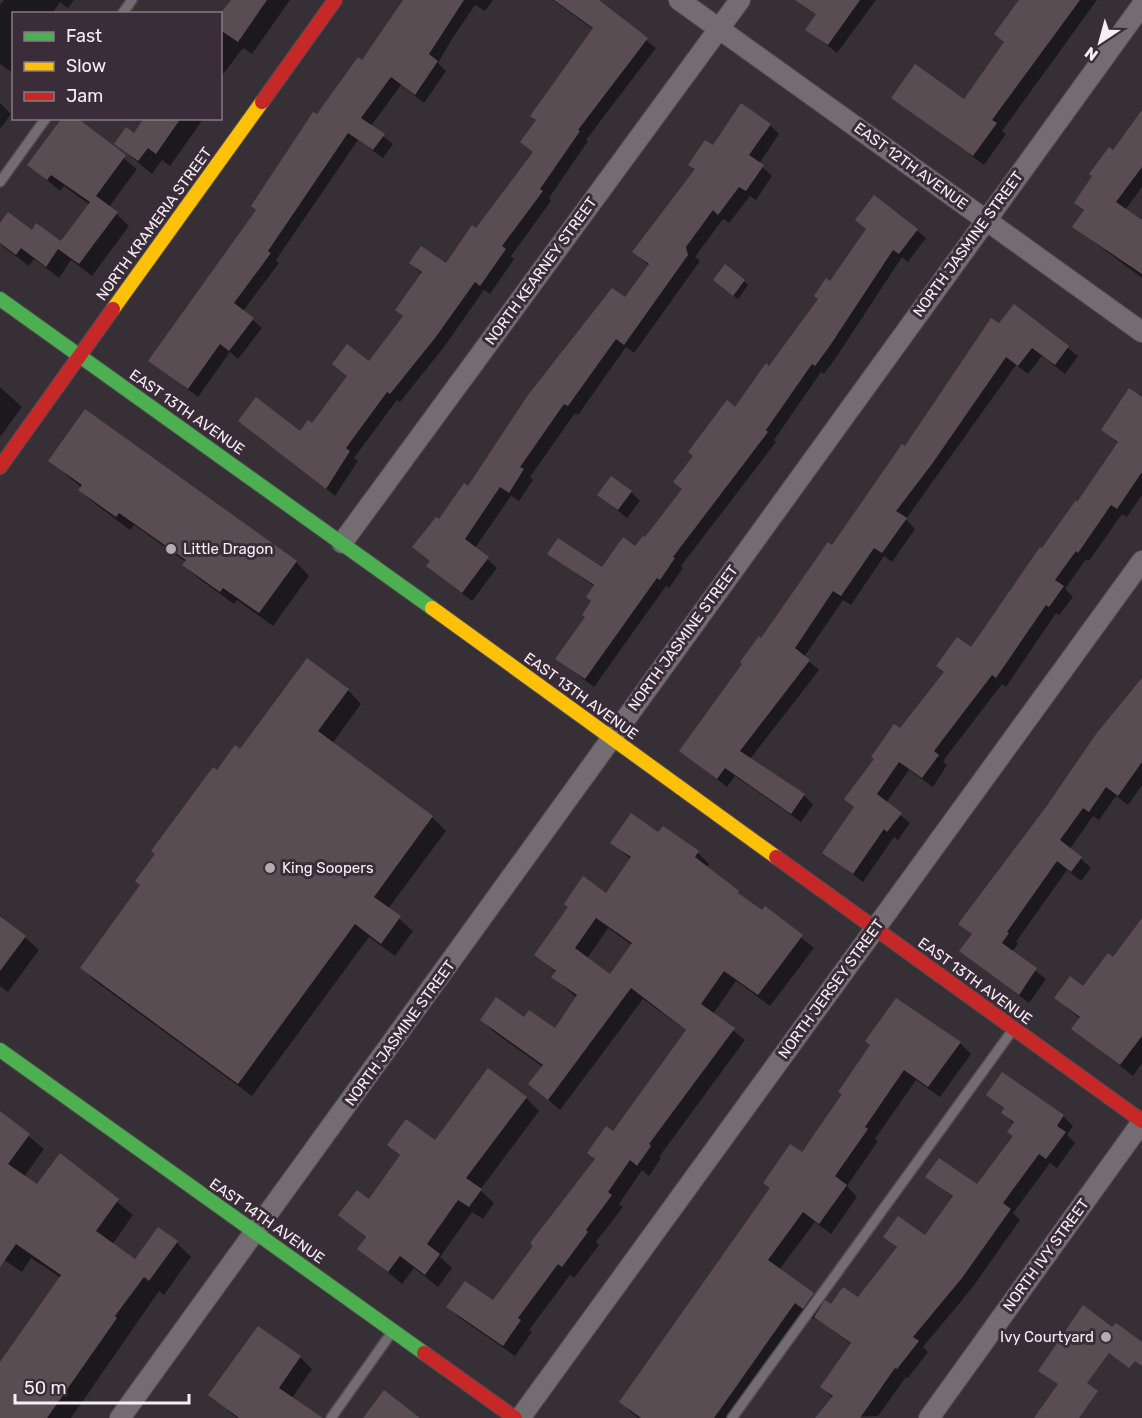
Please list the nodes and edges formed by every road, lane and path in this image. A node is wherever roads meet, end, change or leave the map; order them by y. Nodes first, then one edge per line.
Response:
1 (335, 0) edge
2 (679, 0) edge
3 (740, 0) edge
4 (1142, 5) edge
5 (719, 29) junction
6 (45, 120) edge
7 (0, 182) edge
8 (986, 220) junction
9 (0, 299) edge
10 (1142, 332) edge
11 (80, 356) junction
12 (0, 467) edge
13 (342, 543) junction
14 (1142, 561) edge
15 (611, 738) junction
16 (875, 930) junction
17 (1013, 1029) junction
18 (0, 1050) edge
19 (1142, 1122) edge
20 (255, 1234) junction
21 (394, 1330) junction
22 (120, 1418) edge
23 (331, 1418) edge
24 (518, 1418) edge
25 (732, 1418) edge
26 (928, 1418) edge

1 - 11 main road, NORTH KRAMERIA STREET
2 - 5 street, EAST 12TH AVENUE
3 - 5 street, NORTH KEARNEY STREET
4 - 8 street, NORTH JASMINE STREET
5 - 8 street, EAST 12TH AVENUE
5 - 13 street, NORTH KEARNEY STREET
6 - 7 lane
8 - 10 street, EAST 12TH AVENUE
8 - 15 street, NORTH JASMINE STREET
9 - 11 main road, EAST 13TH AVENUE
11 - 12 main road, NORTH KRAMERIA STREET
11 - 13 main road, EAST 13TH AVENUE
13 - 15 main road, EAST 13TH AVENUE
14 - 16 street, NORTH JERSEY STREET
15 - 16 main road, EAST 13TH AVENUE
15 - 20 street, NORTH JASMINE STREET
16 - 17 main road, EAST 13TH AVENUE
16 - 24 street, NORTH JERSEY STREET
17 - 19 main road, EAST 13TH AVENUE
17 - 25 lane
18 - 20 main road, EAST 14TH AVENUE
19 - 26 street, NORTH IVY STREET
20 - 21 main road, EAST 14TH AVENUE
20 - 22 street, NORTH JASMINE STREET
21 - 23 lane
21 - 24 main road, EAST 14TH AVENUE

